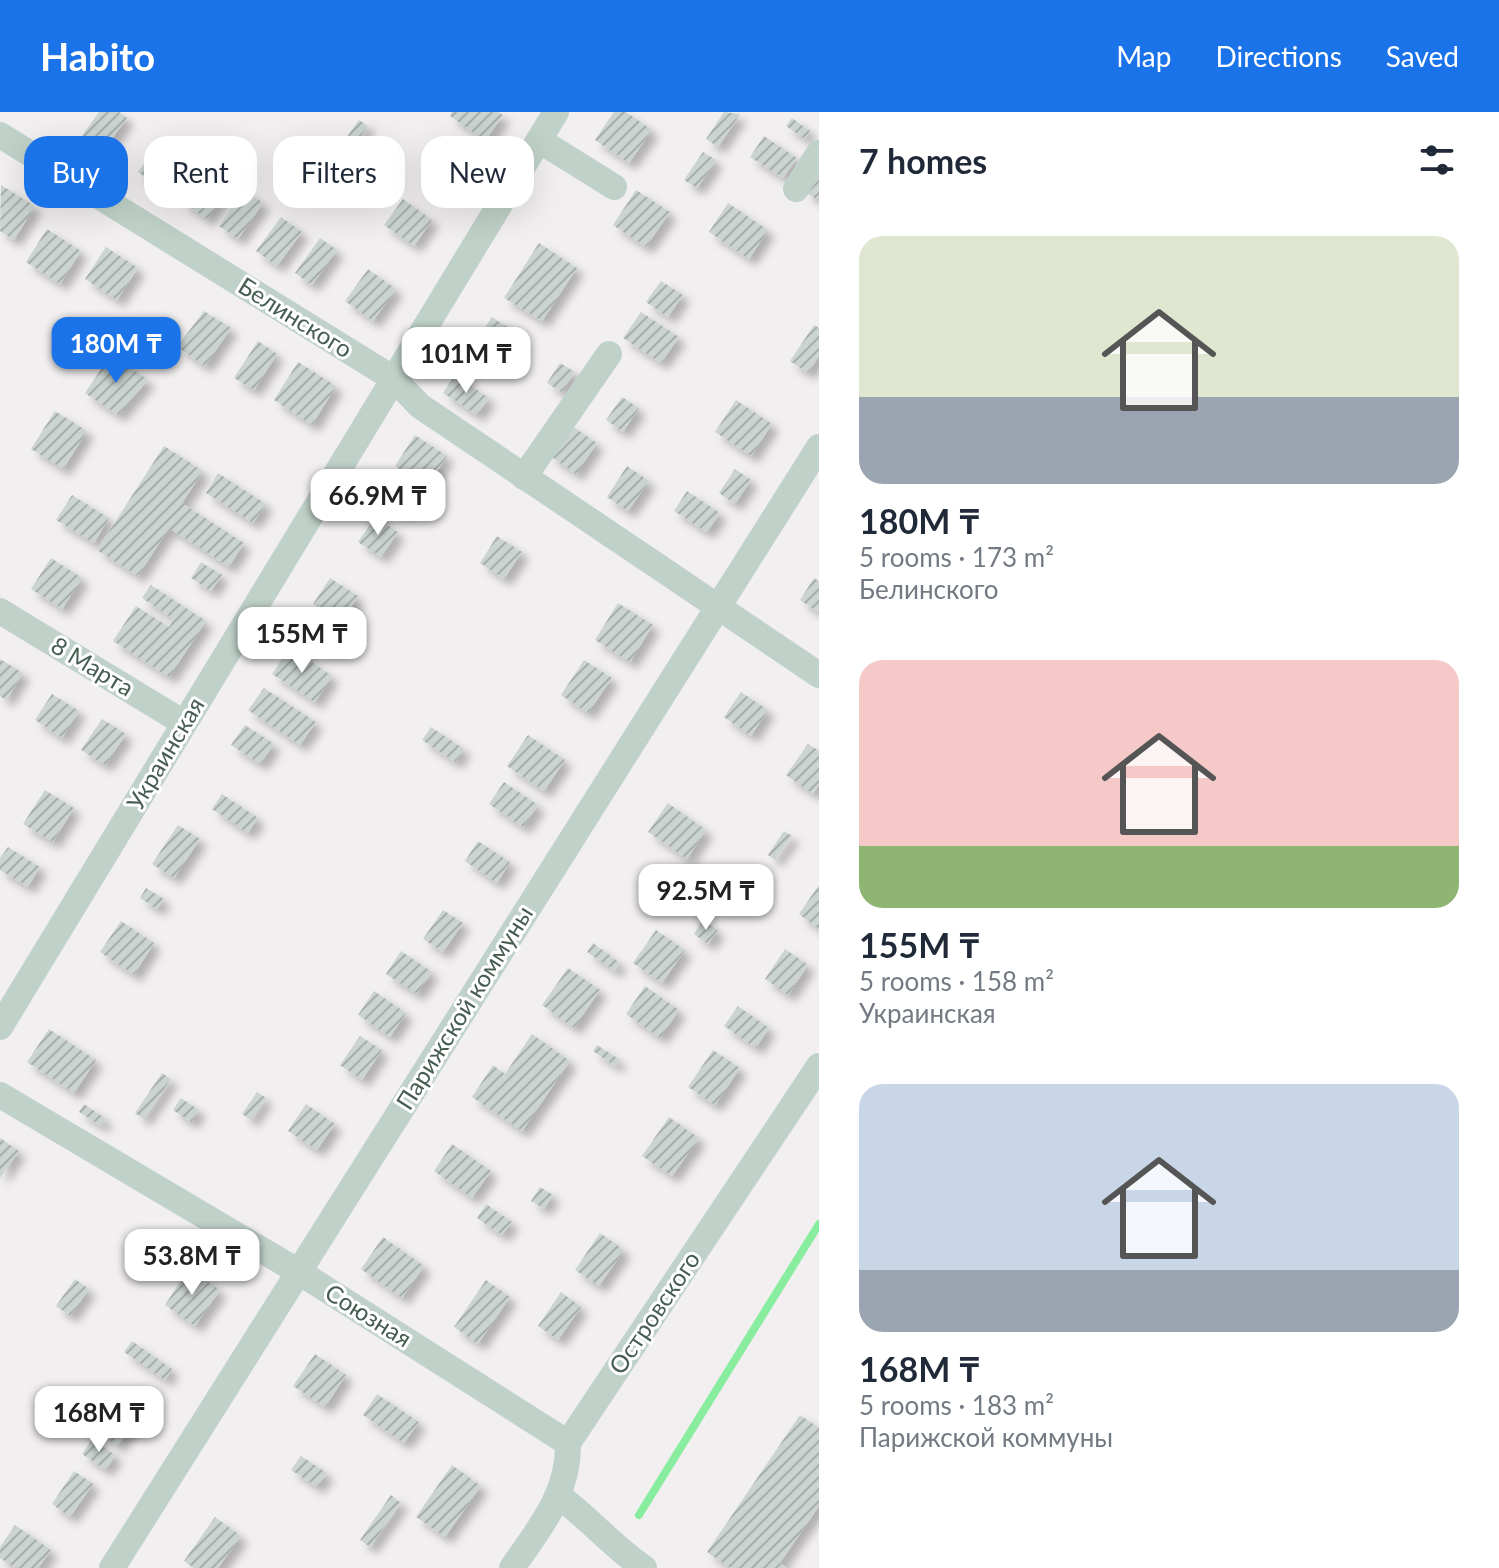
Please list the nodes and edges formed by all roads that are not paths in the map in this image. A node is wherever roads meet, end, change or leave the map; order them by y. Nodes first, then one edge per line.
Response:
1 (556, 112) edge
2 (0, 135) edge
3 (539, 140) junction
4 (819, 153) edge
5 (614, 187) dead end
6 (796, 189) dead end
7 (609, 354) dead end
8 (394, 379) junction
9 (819, 447) edge
10 (524, 477) junction
11 (716, 608) junction
12 (0, 611) edge
13 (819, 675) edge
14 (184, 723) junction
15 (0, 1027) edge
16 (819, 1066) edge
17 (0, 1095) edge
18 (299, 1272) junction
19 (568, 1443) junction
20 (560, 1497) junction
21 (112, 1568) edge
22 (512, 1568) edge
23 (644, 1568) edge

1 - 3 street, Украинская
2 - 8 street, Белинского
3 - 5 street
3 - 8 street, Украинская
4 - 6 street
7 - 10 street
8 - 10 street, Белинского
8 - 14 street, Украинская
9 - 11 street, Парижской коммуны
10 - 11 street, Белинского
11 - 13 street, Белинского
11 - 18 street, Парижской коммуны
12 - 14 street, 8 Марта
14 - 15 street, Украинская
16 - 19 street, Островского
17 - 18 street, Союзная
18 - 19 street, Союзная
18 - 21 street, Парижской коммуны
19 - 20 street, Островского
20 - 22 street, Островского
20 - 23 street

